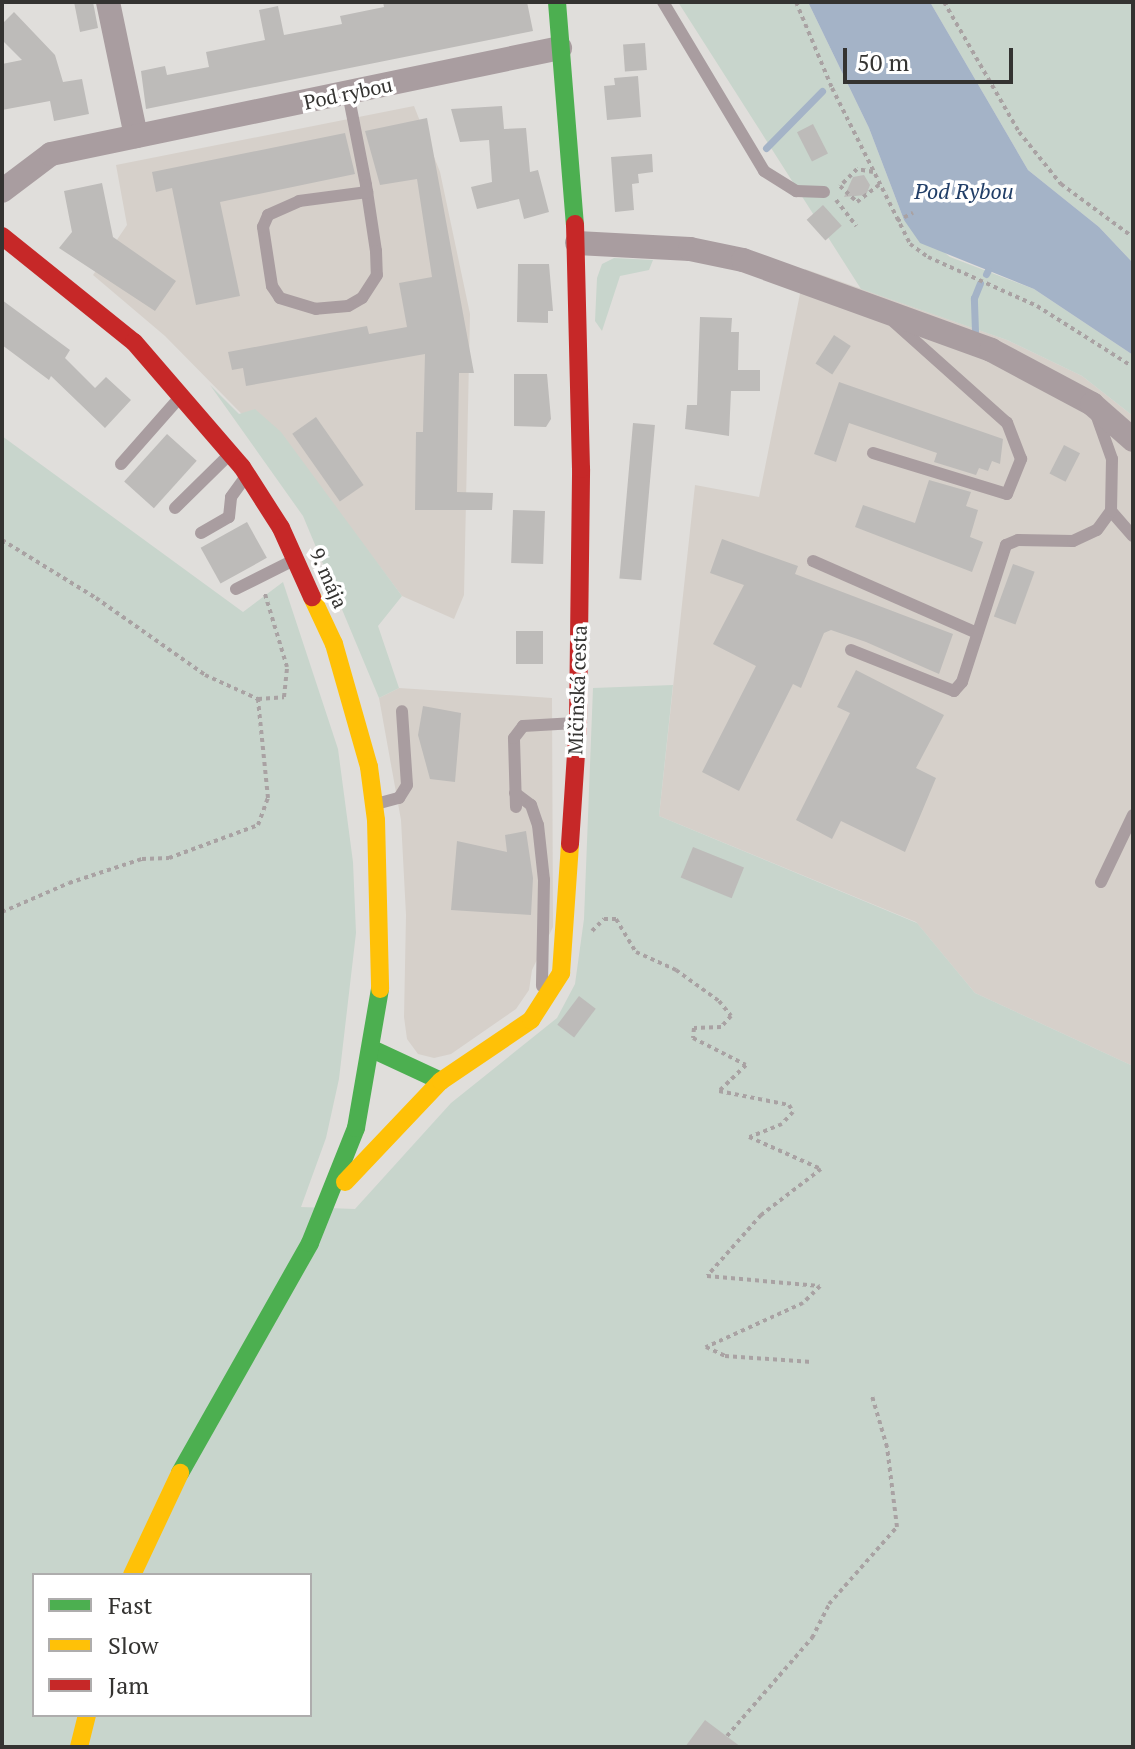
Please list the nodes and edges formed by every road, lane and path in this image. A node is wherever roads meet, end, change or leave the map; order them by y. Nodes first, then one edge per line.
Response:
1 (108, 2) edge
2 (557, 2) edge
3 (663, 2) edge
4 (796, 2) edge
5 (944, 2) edge
6 (560, 48) junction
7 (348, 93) junction
8 (136, 136) junction
9 (873, 172) junction
10 (879, 185) junction
11 (2, 191) edge
12 (367, 192) junction
13 (824, 192) joint
14 (913, 213) dead end
15 (897, 221) junction
16 (856, 226) dead end
17 (2, 236) edge
18 (1133, 237) edge
19 (577, 243) junction
20 (886, 314) junction
21 (1133, 367) edge
22 (183, 393) junction
23 (1092, 404) junction
24 (1133, 440) edge
25 (231, 453) junction
26 (873, 453) dead end
27 (121, 464) dead end
28 (247, 476) junction
29 (175, 508) dead end
30 (1111, 511) junction
31 (201, 533) dead end
32 (1133, 536) edge
33 (2, 540) edge
34 (296, 559) junction
35 (813, 561) dead end
36 (258, 578) junction
37 (236, 589) dead end
38 (977, 633) junction
39 (851, 650) dead end
40 (258, 699) junction
41 (402, 711) dead end
42 (578, 722) junction
43 (515, 793) junction
44 (374, 804) junction
45 (516, 807) dead end
46 (1133, 815) edge
47 (1101, 882) dead end
48 (2, 912) edge
49 (564, 942) junction
50 (540, 1009) junction
51 (372, 1049) junction
52 (441, 1081) junction
53 (331, 1200) junction
54 (812, 1362) dead end
55 (872, 1396) dead end
56 (133, 1573) edge
57 (86, 1717) edge
58 (727, 1736) dead end
59 (79, 1747) edge

1 - 8 street
2 - 6 main road, Mičinská cesta
3 - 13 lane
4 - 9 path
5 - 18 path
6 - 7 street, Pod rybou
6 - 19 main road, Mičinská cesta
7 - 8 street, Pod rybou
7 - 12 lane
8 - 11 street, Pod rybou
9 - 10 path
9 - 10 path
10 - 15 path
12 - 12 lane
13 - 16 path
14 - 15 path
15 - 21 path
17 - 22 main road, 9. mája
19 - 20 street
19 - 42 main road, Mičinská cesta
20 - 23 street
20 - 26 lane
22 - 25 main road, 9. mája
22 - 27 lane
23 - 24 street
23 - 30 lane
25 - 28 main road, 9. mája
25 - 29 lane
28 - 31 lane
28 - 34 main road, 9. mája
30 - 32 lane
30 - 38 lane
33 - 40 path
34 - 36 lane
34 - 44 main road, 9. mája
35 - 38 lane
36 - 37 lane
36 - 40 path
38 - 39 lane
40 - 48 path
41 - 44 lane
42 - 43 lane
42 - 49 main road, Mičinská cesta
43 - 45 lane
43 - 50 lane
44 - 51 main road, 9. mája
46 - 47 lane
49 - 50 main road, Mičinská cesta
49 - 54 path
50 - 52 main road, Mičinská cesta
51 - 52 main road
51 - 53 main road, 9. mája
52 - 53 main road, Mičinská cesta
53 - 56 main road
55 - 58 path
57 - 59 main road

